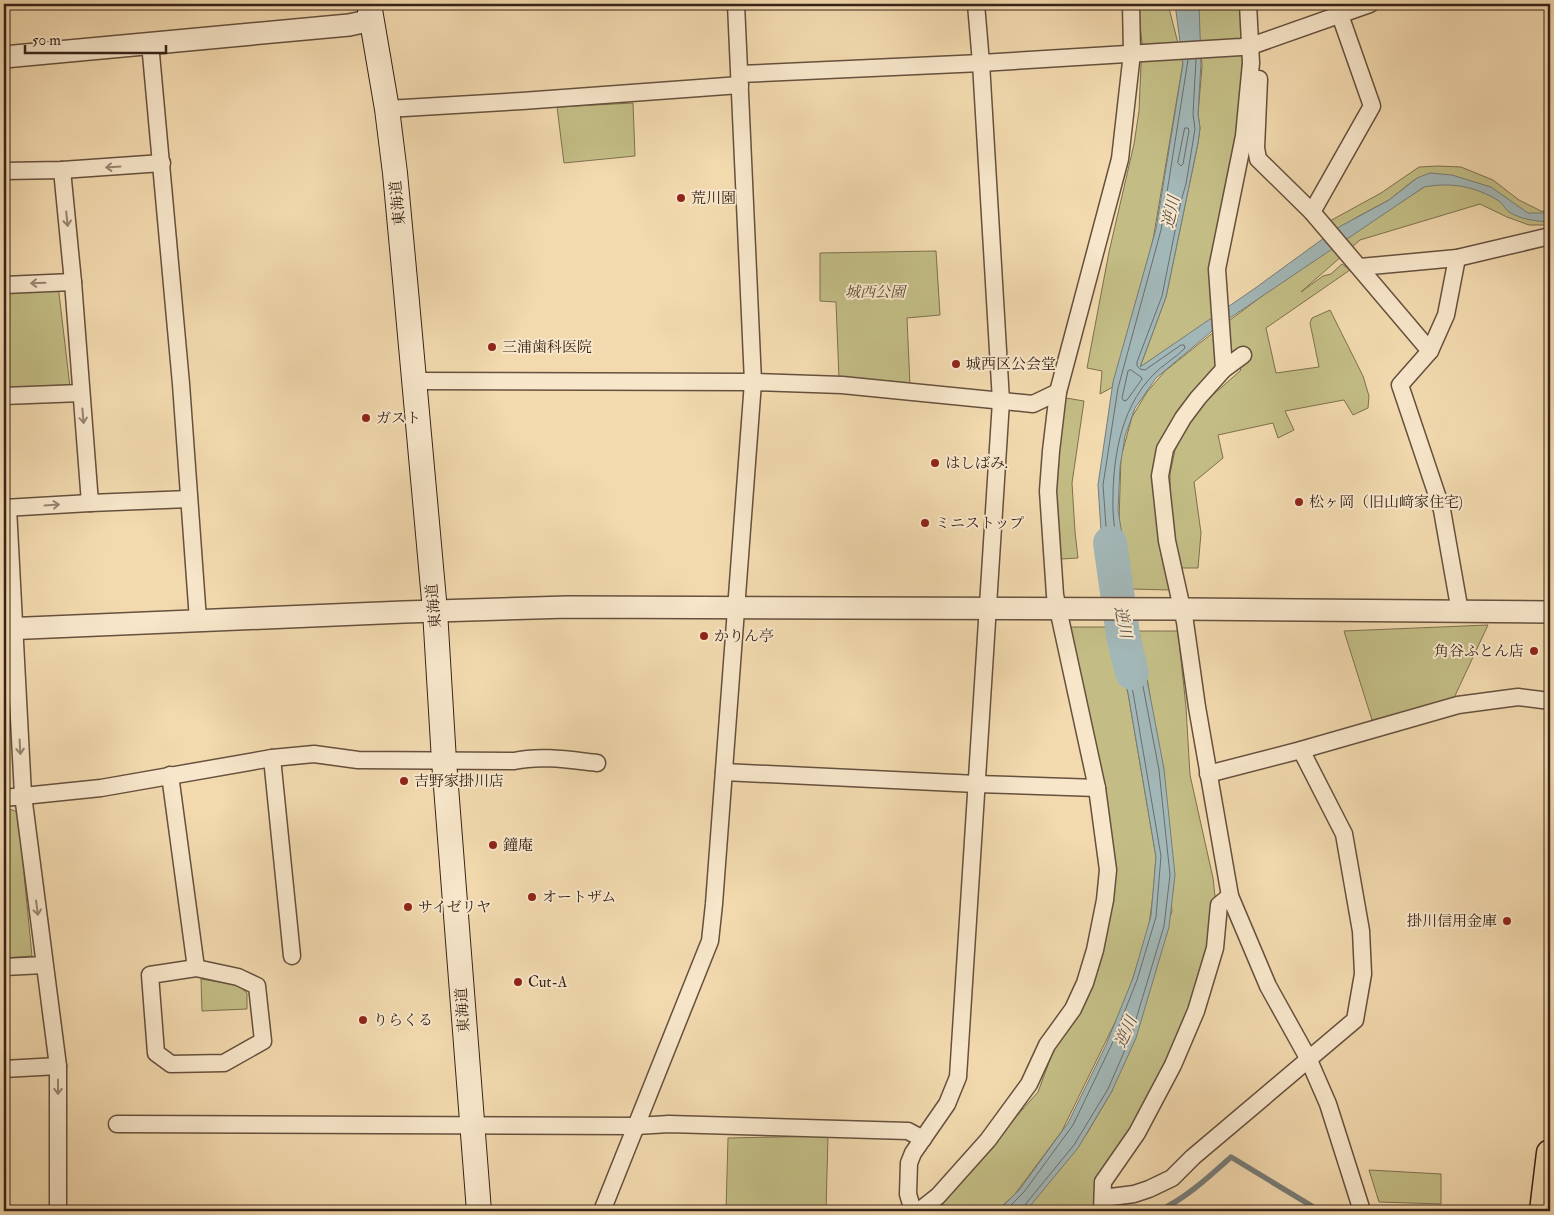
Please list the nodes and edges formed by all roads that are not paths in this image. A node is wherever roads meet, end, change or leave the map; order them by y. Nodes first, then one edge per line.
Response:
1 (736, 4) edge
2 (976, 4) edge
3 (1130, 4) edge
4 (1248, 4) edge
5 (1370, 4) edge
6 (1345, 10) edge
7 (370, 12) edge
8 (150, 43) junction
9 (1246, 46) junction
10 (1132, 54) junction
11 (4, 57) edge
12 (981, 63) junction
13 (1251, 63) junction
14 (740, 79) junction
15 (386, 108) junction
16 (162, 163) junction
17 (62, 170) junction
18 (4, 171) edge
19 (1317, 218) junction
20 (1550, 236) edge
21 (1457, 258) junction
22 (1354, 262) junction
23 (73, 282) junction
24 (4, 284) edge
25 (1430, 351) junction
26 (1243, 354) dead end
27 (1224, 369) junction
28 (413, 381) junction
29 (752, 382) junction
30 (1058, 392) junction
31 (81, 393) junction
32 (4, 396) edge
33 (1002, 401) junction
34 (190, 499) junction
35 (90, 503) junction
36 (6, 508) edge
37 (736, 607) junction
38 (987, 608) junction
39 (1060, 609) junction
40 (1179, 609) junction
41 (435, 611) junction
42 (1460, 612) junction
43 (1550, 612) edge
44 (198, 620) junction
45 (8, 629) edge
46 (1550, 701) edge
47 (1301, 750) junction
48 (272, 758) junction
49 (444, 761) junction
50 (597, 763) dead end
51 (724, 772) junction
52 (1208, 774) junction
53 (170, 775) junction
54 (977, 784) junction
55 (1097, 788) junction
56 (23, 795) junction
57 (4, 798) edge
58 (1230, 896) junction
59 (292, 956) dead end
60 (44, 965) junction
61 (4, 967) edge
62 (196, 968) junction
63 (1308, 1058) junction
64 (58, 1066) junction
65 (4, 1069) edge
66 (117, 1124) dead end
67 (472, 1124) junction
68 (636, 1126) junction
69 (923, 1139) junction
70 (1550, 1153) edge
71 (1103, 1205) edge
72 (58, 1211) edge
73 (479, 1211) edge
74 (602, 1211) edge
75 (913, 1211) edge
76 (919, 1211) edge
77 (1362, 1211) edge
78 (1543, 1211) edge

1 - 14 street
2 - 12 street
3 - 10 street
4 - 9 street
5 - 6 street
6 - 9 street
6 - 19 street
7 - 8 street
7 - 15 main road, 東海道
8 - 11 street
8 - 16 street
9 - 10 street
9 - 13 street
10 - 12 street
10 - 30 street
12 - 14 street
12 - 33 street
13 - 19 street
13 - 27 street
14 - 15 street
14 - 29 street
15 - 28 main road, 東海道
16 -> 17 street
16 - 34 street
17 - 18 street
17 -> 23 street
19 - 22 street
20 - 21 street
21 - 22 street
21 - 25 street
22 - 25 street
23 -> 24 street
23 - 31 street
25 - 42 street
26 - 27 street
27 - 40 street
28 - 29 street
28 - 41 main road, 東海道
29 - 33 street
29 - 37 street
30 - 33 street
30 - 39 street
31 - 32 street
31 -> 35 street
33 - 38 street
34 - 35 street
34 - 44 street
36 -> 35 street
36 - 45 street
37 - 38 street
37 - 41 street
37 - 51 street
38 - 39 street
38 - 54 street
39 - 40 street
39 - 55 street
40 - 42 street
40 - 52 street
41 - 44 street
41 - 49 main road, 東海道
42 - 43 street
44 - 45 street
45 -> 56 street
46 - 47 street
47 - 52 street
47 - 63 street
48 - 49 street
48 - 53 street
48 - 59 street
49 - 50 street
49 - 67 main road, 東海道
51 - 54 street
51 - 68 street
52 - 58 street
53 - 56 street
53 - 62 street
54 - 55 street
54 - 69 street
55 - 76 street
56 - 57 street
56 -> 60 street
58 - 63 street
58 - 71 street
60 - 61 street
60 - 64 street
62 - 62 street
63 - 71 street
63 - 77 street
64 - 65 street
64 -> 72 street
66 - 67 street
67 - 68 street
67 - 73 main road, 東海道
68 - 69 street
68 - 74 street
69 - 75 street
70 - 78 main road

